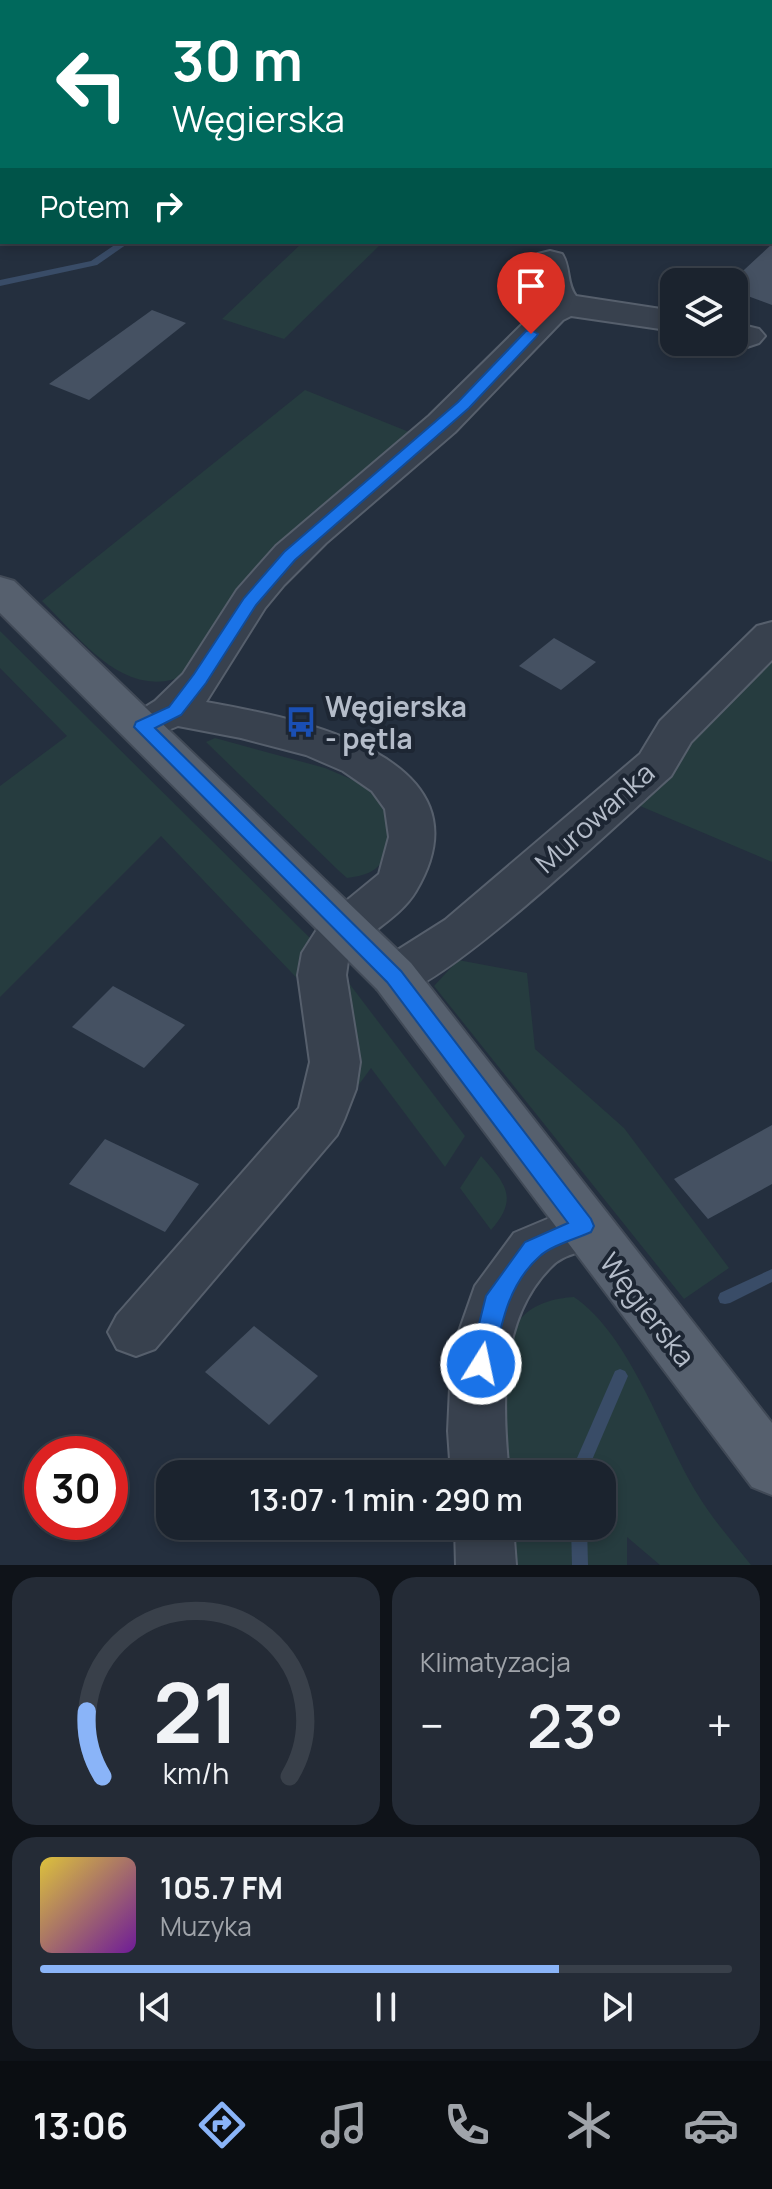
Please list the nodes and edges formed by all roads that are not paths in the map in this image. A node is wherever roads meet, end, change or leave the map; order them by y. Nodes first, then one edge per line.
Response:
1 (550, 261) dead end
2 (565, 305) junction
3 (660, 319) edge
4 (0, 591) edge
5 (772, 636) edge
6 (159, 719) junction
7 (345, 927) junction
8 (394, 976) junction
9 (583, 1226) junction
10 (136, 1332) dead end
11 (479, 1460) edge
12 (772, 1468) edge
13 (485, 1540) edge
14 (486, 1565) edge

1 - 2 street
2 - 3 street
2 - 6 street
4 - 6 main road, Węgierska
5 - 8 street, Murowanka
6 - 7 main road, Węgierska
6 - 7 street
7 - 8 main road, Węgierska
7 - 10 street
8 - 9 main road, Węgierska
9 - 11 street
9 - 12 main road, Węgierska
13 - 14 street

